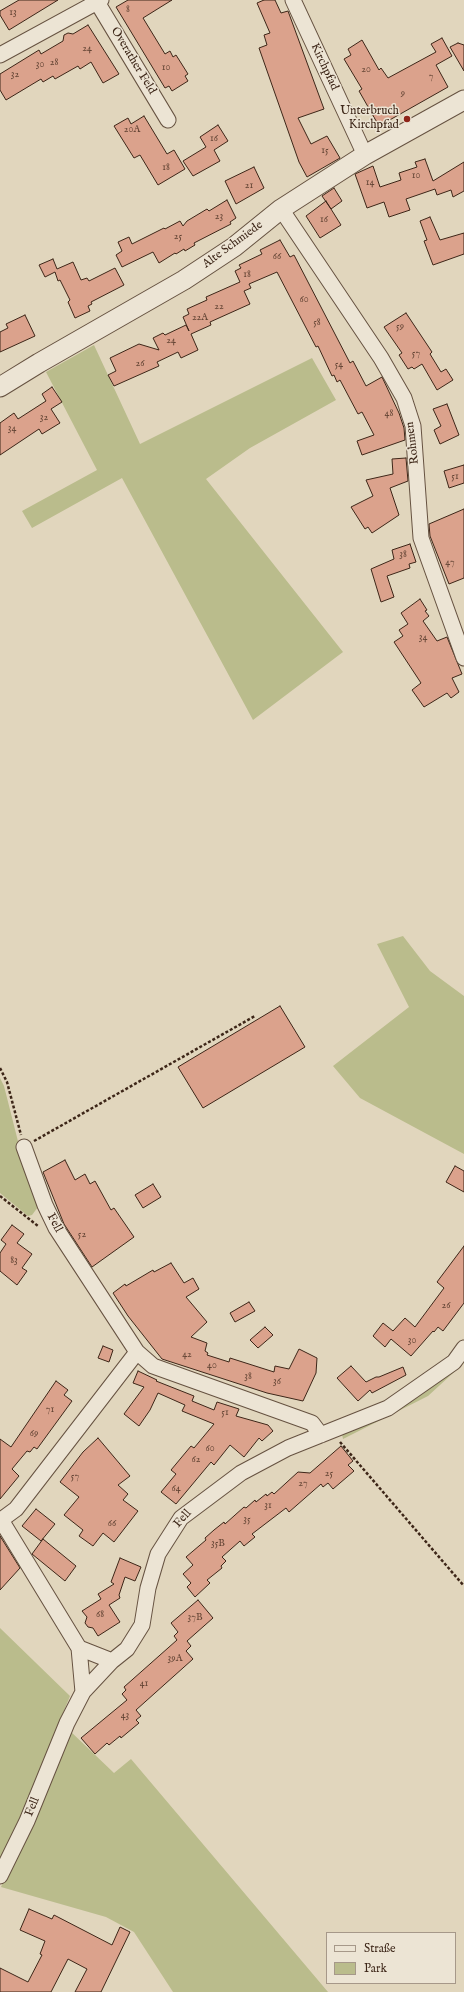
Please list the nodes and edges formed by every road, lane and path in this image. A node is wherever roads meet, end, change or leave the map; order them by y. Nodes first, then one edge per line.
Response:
1 (293, 0) edge
2 (99, 1) edge
3 (0, 55) edge
4 (464, 100) edge
5 (168, 120) dead end
6 (365, 155) junction
7 (282, 209) junction
8 (0, 388) edge
9 (464, 658) edge
10 (255, 1016) dead end
11 (0, 1068) edge
12 (24, 1147) junction
13 (0, 1196) edge
14 (40, 1227) dead end
15 (464, 1348) edge
16 (137, 1352) junction
17 (326, 1433) junction
18 (1, 1521) edge
19 (464, 1586) edge
20 (80, 1648) junction
21 (112, 1661) junction
22 (83, 1692) junction
23 (0, 1876) edge

1 - 6 street, Kirchpfad
2 - 3 street, Overather Feld
2 - 5 street, Overather Feld
4 - 6 street, Alte Schmiede
6 - 7 street, Alte Schmiede
7 - 8 street, Alte Schmiede
7 - 9 street, Rohmen
10 - 12 path
11 - 12 path
12 - 16 street, Fell
13 - 14 path
15 - 17 street, Fell
16 - 17 street, Fell
16 - 18 street
17 - 19 path
17 - 21 street, Fell
18 - 20 street
20 - 21 street
20 - 22 street
21 - 22 street, Fell
22 - 23 street, Fell

